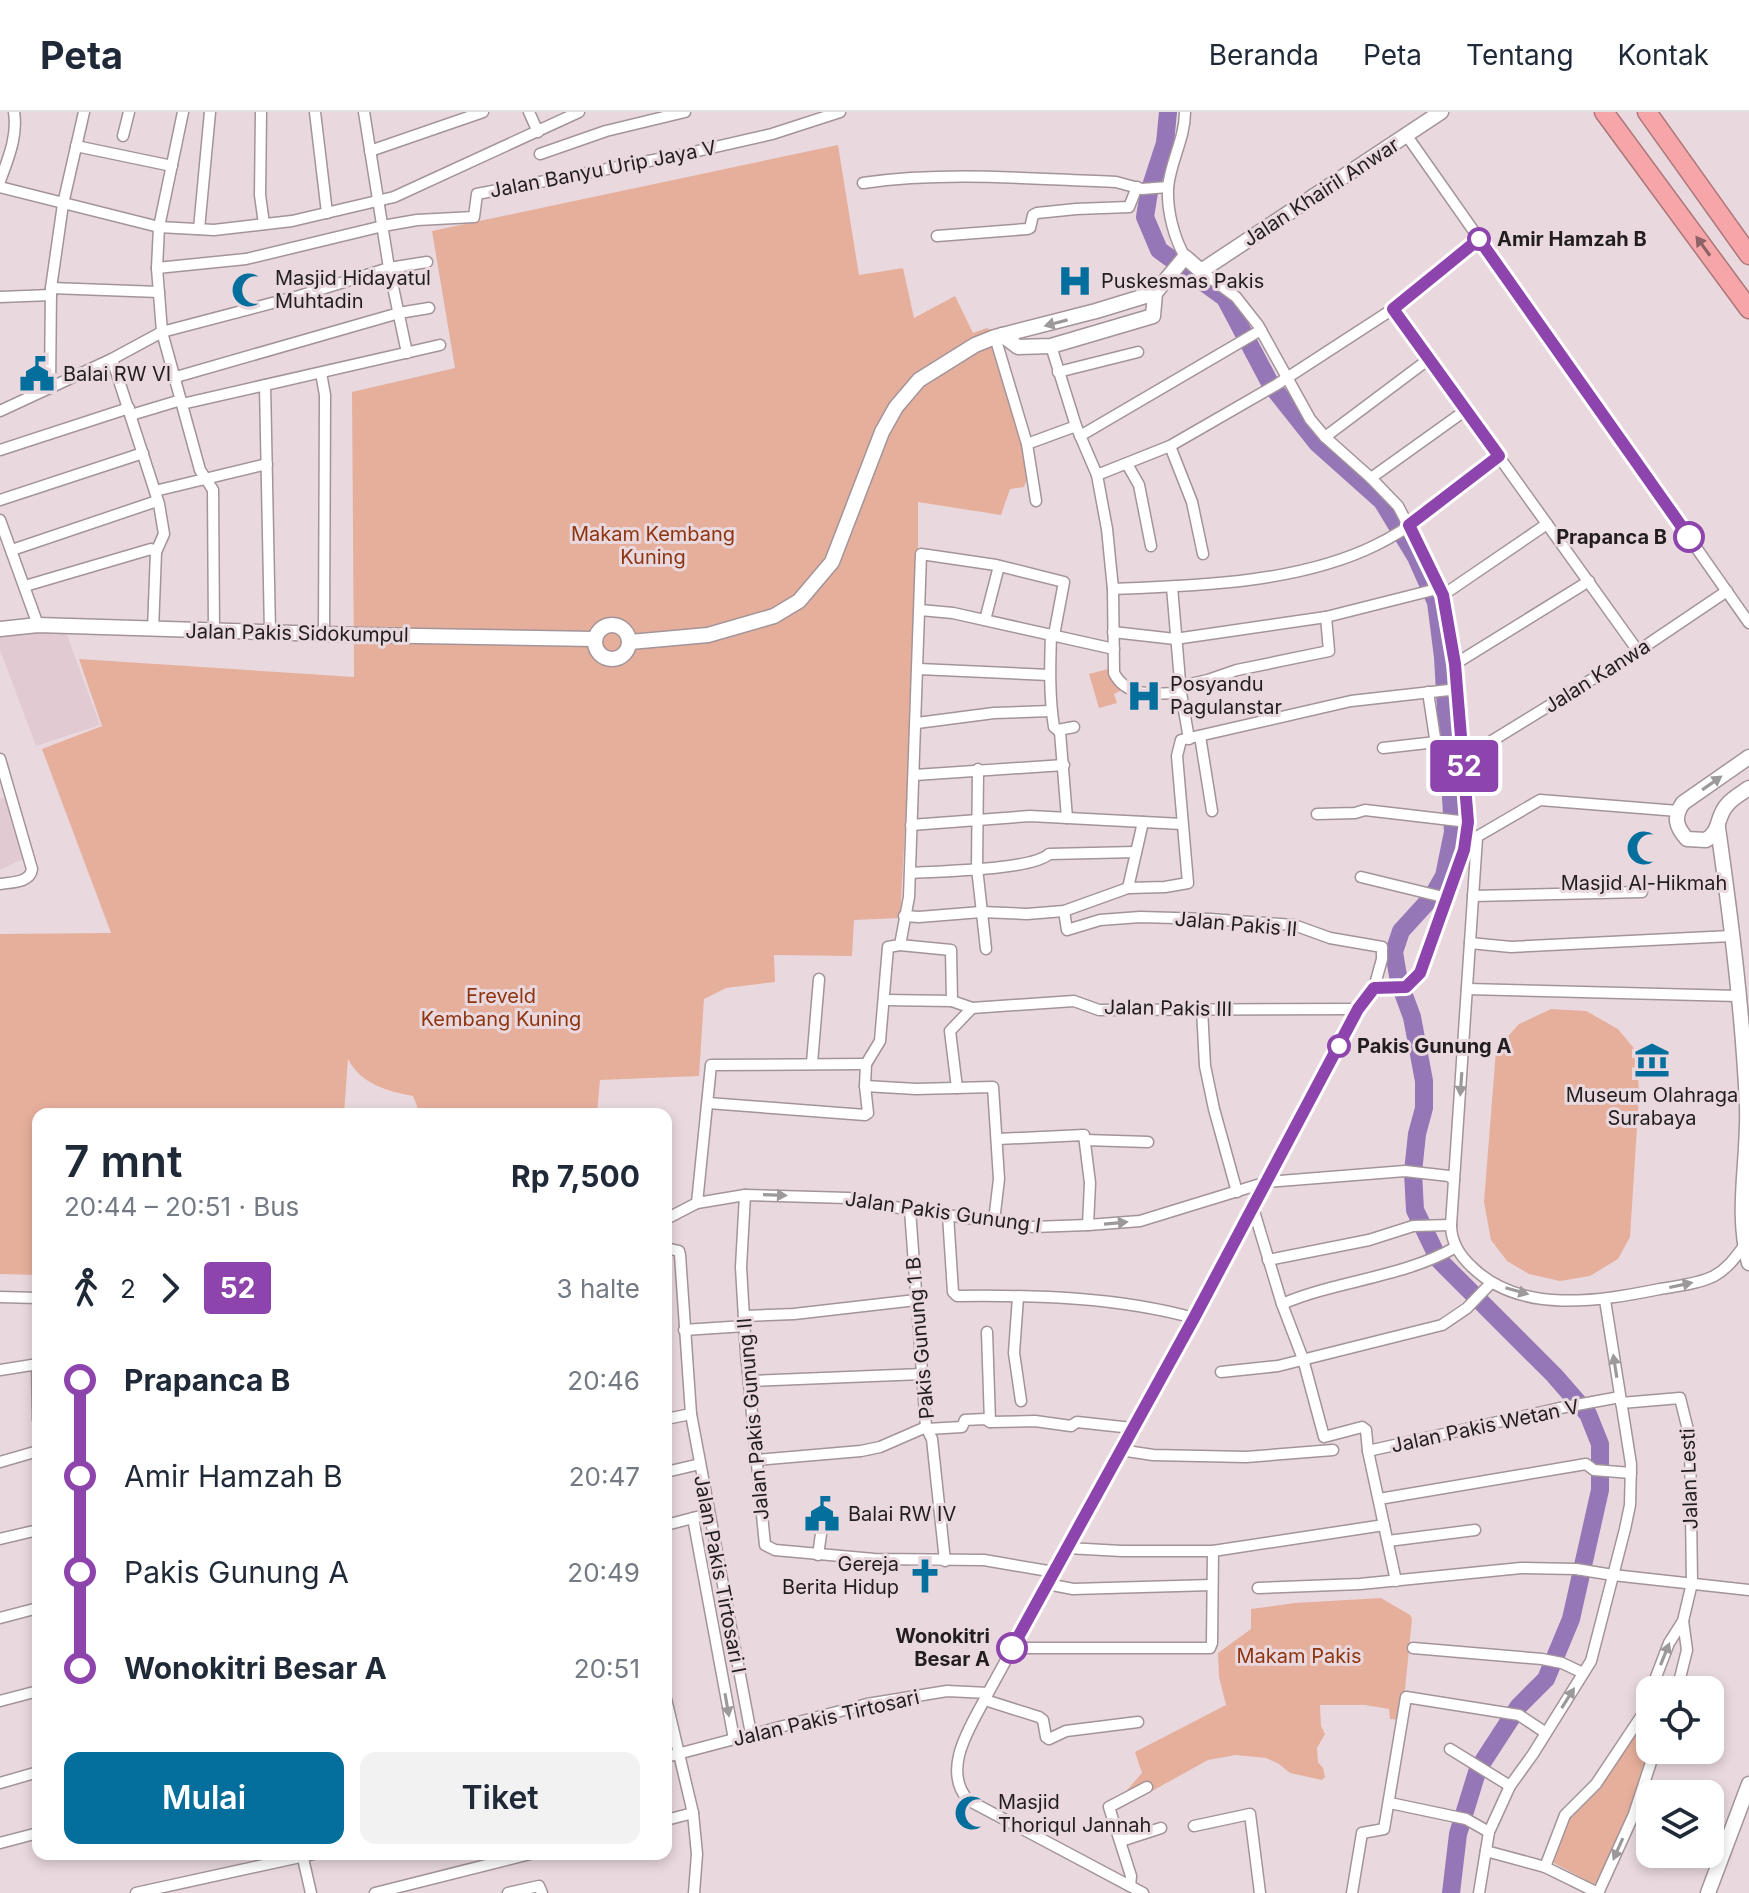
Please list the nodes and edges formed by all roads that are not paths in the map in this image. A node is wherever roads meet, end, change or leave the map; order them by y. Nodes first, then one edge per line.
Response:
1 (14, 112) edge
2 (84, 112) edge
3 (129, 112) edge
4 (183, 112) edge
5 (210, 112) edge
6 (261, 112) edge
7 (315, 112) edge
8 (364, 112) edge
9 (483, 112) edge
10 (529, 112) edge
11 (579, 112) edge
12 (682, 112) edge
13 (840, 112) edge
14 (1185, 112) edge
15 (1441, 112) edge
16 (1604, 112) edge
17 (1647, 112) edge
18 (538, 132) junction
19 (123, 136) dead end
20 (1407, 136) junction
21 (76, 146) junction
22 (370, 151) junction
23 (540, 154) dead end
24 (172, 166) junction
25 (863, 183) dead end
26 (0, 184) edge
27 (1168, 187) junction
28 (1139, 188) junction
29 (378, 201) junction
30 (63, 204) junction
31 (327, 213) junction
32 (264, 224) junction
33 (383, 226) junction
34 (159, 227) junction
35 (199, 229) junction
36 (937, 236) dead end
37 (1479, 239) junction
38 (1749, 255) edge
39 (427, 262) dead end
40 (1179, 264) junction
41 (157, 268) junction
42 (389, 268) junction
43 (1201, 271) junction
44 (51, 291) junction
45 (159, 292) junction
46 (1155, 293) junction
47 (0, 297) edge
48 (429, 308) dead end
49 (1393, 309) junction
50 (1749, 309) edge
51 (1096, 311) junction
52 (399, 313) junction
53 (1102, 330) junction
54 (162, 332) junction
55 (1257, 333) junction
56 (1004, 336) junction
57 (440, 345) dead end
58 (1051, 346) junction
59 (1138, 352) dead end
60 (407, 353) junction
61 (112, 359) junction
62 (1429, 359) junction
63 (1058, 372) junction
64 (321, 373) junction
65 (176, 377) junction
66 (1287, 377) junction
67 (265, 385) junction
68 (50, 388) junction
69 (182, 402) junction
70 (1466, 410) junction
71 (0, 411) edge
72 (130, 412) junction
73 (1078, 431) junction
74 (1325, 437) junction
75 (1027, 444) junction
76 (1170, 446) junction
77 (0, 450) edge
78 (143, 453) junction
79 (1499, 456) junction
80 (267, 464) junction
81 (1127, 464) junction
82 (1097, 475) junction
83 (1371, 478) junction
84 (204, 479) junction
85 (156, 496) junction
86 (0, 500) edge
87 (1036, 501) dead end
88 (0, 520) edge
89 (1547, 524) junction
90 (1402, 529) junction
91 (1151, 546) dead end
92 (12, 550) junction
93 (156, 552) junction
94 (1203, 554) dead end
95 (999, 566) junction
96 (1589, 581) junction
97 (25, 586) junction
98 (1172, 587) junction
99 (1113, 589) junction
100 (1435, 591) junction
101 (1727, 591) junction
102 (920, 610) junction
103 (1326, 617) junction
104 (985, 620) junction
105 (1749, 623) edge
106 (38, 625) junction
107 (0, 629) edge
108 (153, 630) junction
109 (214, 631) junction
110 (270, 632) junction
111 (1113, 632) junction
112 (324, 633) junction
113 (1053, 634) junction
114 (594, 639) junction
115 (1175, 639) junction
116 (630, 642) junction
117 (1114, 649) junction
118 (1638, 651) junction
119 (1455, 664) junction
120 (919, 669) junction
121 (1049, 675) junction
122 (1181, 689) junction
123 (1454, 689) junction
124 (1432, 692) junction
125 (1051, 711) junction
126 (917, 723) junction
127 (1074, 727) dead end
128 (1058, 730) junction
129 (1194, 737) junction
130 (1436, 742) junction
131 (1383, 748) dead end
132 (1749, 757) edge
133 (1464, 758) junction
134 (0, 759) edge
135 (1064, 765) junction
136 (978, 769) junction
137 (915, 775) junction
138 (1441, 777) dead end
139 (1749, 788) edge
140 (5, 796) edge
141 (1212, 811) dead end
142 (1678, 811) junction
143 (1317, 814) dead end
144 (1067, 818) junction
145 (978, 820) junction
146 (1458, 821) junction
147 (1143, 822) junction
148 (1182, 824) junction
149 (911, 825) junction
150 (1718, 828) junction
151 (1472, 839) junction
152 (1706, 840) junction
153 (1136, 852) junction
154 (1723, 861) junction
155 (977, 868) junction
156 (911, 873) junction
157 (1361, 877) dead end
158 (0, 884) edge
159 (1128, 888) junction
160 (1642, 892) dead end
161 (1473, 896) junction
162 (1437, 898) junction
163 (1064, 911) junction
164 (981, 912) junction
165 (904, 916) junction
166 (1731, 936) junction
167 (1470, 943) junction
168 (900, 945) junction
169 (986, 949) dead end
170 (1743, 975) edge
171 (819, 979) dead end
172 (1374, 988) junction
173 (1467, 989) junction
174 (1738, 996) junction
175 (885, 1000) junction
176 (952, 1001) junction
177 (972, 1008) junction
178 (1202, 1009) junction
179 (1358, 1009) junction
180 (812, 1063) junction
181 (866, 1064) junction
182 (1747, 1069) edge
183 (865, 1086) junction
184 (957, 1088) junction
185 (708, 1103) junction
186 (1748, 1115) edge
187 (998, 1139) junction
188 (1085, 1140) junction
189 (1148, 1142) dead end
190 (1454, 1180) junction
191 (1267, 1182) junction
192 (1237, 1192) junction
193 (745, 1195) junction
194 (697, 1203) junction
195 (1745, 1204) edge
196 (1253, 1208) junction
197 (910, 1210) junction
198 (948, 1215) junction
199 (672, 1216) edge
200 (994, 1221) junction
201 (1088, 1225) junction
202 (1451, 1225) junction
203 (1744, 1246) junction
204 (1456, 1247) junction
205 (672, 1249) edge
206 (1268, 1260) junction
207 (1749, 1263) edge
208 (1491, 1283) junction
209 (0, 1297) edge
210 (1018, 1297) junction
211 (32, 1298) edge
212 (916, 1300) junction
213 (1605, 1300) junction
214 (1282, 1304) junction
215 (1194, 1318) junction
216 (744, 1321) junction
217 (684, 1330) junction
218 (987, 1332) dead end
219 (1303, 1359) junction
220 (32, 1365) edge
221 (0, 1370) edge
222 (1221, 1372) dead end
223 (922, 1374) junction
224 (749, 1381) junction
225 (1621, 1400) junction
226 (1021, 1401) dead end
227 (691, 1414) junction
228 (672, 1418) edge
229 (990, 1422) junction
230 (926, 1428) junction
231 (1132, 1428) junction
232 (1324, 1437) junction
233 (1120, 1450) junction
234 (1368, 1451) junction
235 (32, 1453) edge
236 (757, 1460) junction
237 (0, 1462) edge
238 (700, 1464) junction
239 (672, 1471) edge
240 (1631, 1473) junction
241 (1379, 1499) junction
242 (708, 1514) junction
243 (693, 1518) junction
244 (672, 1523) edge
245 (1384, 1525) junction
246 (822, 1527) dead end
247 (1475, 1530) dead end
248 (32, 1531) edge
249 (0, 1539) edge
250 (1388, 1541) junction
251 (1067, 1548) junction
252 (1213, 1551) junction
253 (818, 1555) junction
254 (945, 1561) junction
255 (1054, 1572) junction
256 (1613, 1575) junction
257 (1396, 1581) junction
258 (1692, 1583) junction
259 (1047, 1584) junction
260 (1212, 1585) junction
261 (1258, 1588) dead end
262 (1749, 1590) edge
263 (32, 1610) edge
264 (0, 1618) edge
265 (1683, 1621) junction
266 (1012, 1648) junction
267 (1413, 1648) dead end
268 (1583, 1673) junction
269 (1657, 1676) edge
270 (1680, 1676) edge
271 (32, 1693) edge
272 (986, 1696) junction
273 (0, 1701) edge
274 (672, 1722) edge
275 (1138, 1722) dead end
276 (1636, 1724) edge
277 (1546, 1733) junction
278 (751, 1734) junction
279 (734, 1739) junction
280 (1450, 1749) dead end
281 (680, 1753) junction
282 (672, 1755) edge
283 (1650, 1764) edge
284 (32, 1774) edge
285 (0, 1783) edge
286 (1749, 1784) edge
287 (1510, 1786) junction
288 (1147, 1787) dead end
289 (1390, 1803) junction
290 (693, 1813) junction
291 (672, 1818) edge
292 (1194, 1826) dead end
293 (1161, 1828) dead end
294 (1489, 1832) junction
295 (32, 1835) edge
296 (1121, 1841) junction
297 (0, 1843) edge
298 (1486, 1851) junction
299 (284, 1860) edge
300 (303, 1860) edge
301 (506, 1860) edge
302 (1545, 1867) junction
303 (1131, 1889) edge
304 (541, 1890) edge
305 (136, 1893) edge
306 (311, 1893) edge
307 (375, 1893) edge
308 (508, 1893) edge
309 (694, 1893) edge
310 (1143, 1893) edge
311 (1260, 1893) edge
312 (1352, 1893) edge
313 (1479, 1893) edge
314 (1708, 1893) edge

1 - 26 street
2 - 21 street
3 - 19 street
4 - 24 street
5 - 35 street
6 - 32 street
7 - 31 street
8 - 22 street
9 - 22 street
10 - 18 street
11 - 18 street
12 - 23 street
13 - 33 street, Jalan Banyu Urip Jaya V
14 - 27 street
15 - 20 street, Jalan Khairil Anwar
50 -> 16 highway
17 - 38 highway
18 - 29 street
20 - 37 street
20 - 43 street, Jalan Khairil Anwar
21 - 24 street
21 - 30 street
22 - 29 street
24 - 34 street
25 - 28 street
26 - 30 street
27 - 28 street
27 - 40 street
28 - 36 street
29 - 31 street
29 - 33 street
30 - 34 street
30 - 44 street
31 - 32 street
32 - 35 street
33 - 41 street
33 - 42 street
34 - 35 street
34 - 41 street
37 - 49 street
37 - 101 street
39 - 42 street
40 - 43 street
40 - 46 street
41 - 45 street
42 - 52 street
42 - 54 street
43 - 55 street
44 - 45 street
44 - 47 street
44 - 68 street
45 - 54 street
46 - 51 street
46 - 53 street
48 - 52 street
49 - 62 street
49 - 66 street
51 - 53 street
51 -> 56 street
52 - 60 street
52 - 65 street
53 - 58 street
54 - 61 street
54 - 65 street
55 - 66 street
55 - 73 street
56 - 58 street
56 - 75 street
56 - 116 street
57 - 60 street
58 - 63 street
59 - 63 street
60 - 64 street
61 - 68 street
61 - 72 street
62 - 70 street
62 - 74 street
63 - 73 street
64 - 67 street
64 - 112 street
65 - 69 street
66 - 74 street
66 - 76 street
67 - 69 street
67 - 80 street
68 - 71 street
69 - 72 street
69 - 84 street
70 - 79 street
70 - 83 street
72 - 77 street
72 - 78 street
73 - 75 street
73 - 82 street
74 - 83 street
75 - 87 street
76 - 81 street
76 - 94 street
78 - 85 street
78 - 86 street
79 - 89 street
79 - 90 street
80 - 84 street
80 - 110 street
81 - 82 street
81 - 91 street
82 - 99 street
83 - 90 street
84 - 85 street
84 - 109 street
85 - 92 street
85 - 93 street
88 - 92 street
89 - 96 street
89 - 100 street
90 - 98 street
90 - 100 street
92 - 97 street
93 - 97 street
93 - 108 street
95 - 102 street
95 - 104 street
95 - 113 street
96 - 118 street
96 - 119 street
97 - 106 street
98 - 99 street
98 - 115 street
99 - 111 street
100 - 103 street
100 - 119 street
101 - 105 street
101 - 118 street, Jalan Kanwa
102 - 104 street
102 - 120 street
103 - 115 street
103 - 122 street
104 - 113 street
106 - 107 street, Jalan Pakis Sidokumpul
106 - 108 street, Jalan Pakis Sidokumpul
108 - 109 street, Jalan Pakis Sidokumpul
109 - 110 street, Jalan Pakis Sidokumpul
110 - 112 street, Jalan Pakis Sidokumpul
111 - 115 street
111 - 117 street
112 - 114 street, Jalan Pakis Sidokumpul
113 - 117 street
113 - 121 street
114 - 116 street
114 - 116 street
115 - 122 street
117 - 122 street
118 - 133 street, Jalan Kanwa
119 - 123 street
120 - 121 street
120 - 126 street
121 - 125 street
122 - 129 street
123 - 124 street
123 - 133 street
124 - 129 street
124 - 130 street
125 - 126 street
125 - 128 street
126 - 137 street
127 - 128 street
128 - 135 street
129 - 141 street
129 - 148 street
130 - 131 street
130 - 138 street
142 -> 132 street
133 - 146 street
134 - 140 street
135 - 136 street
135 - 144 street
136 - 137 street
136 - 145 street
137 - 149 street
139 - 150 street
140 - 158 street
142 - 151 street
142 - 152 street
143 - 146 street
144 - 145 street
144 - 147 street
145 - 149 street
145 - 155 street
146 - 151 street
147 - 148 street
147 - 153 street
148 - 159 street
149 - 156 street
150 - 152 street
150 - 154 street
151 - 161 street
151 - 162 street
152 - 154 street
153 - 155 street
153 - 159 street
154 - 166 street
155 - 156 street
155 - 164 street
156 - 165 street
157 - 162 street
159 - 163 street
160 - 161 street
161 - 167 street
162 - 172 street
163 - 164 street
163 - 172 street, Jalan Pakis II
164 - 165 street
164 - 169 street
165 - 168 street
166 - 167 street
166 - 170 street
167 - 173 street
168 - 175 street
168 - 176 street
170 - 174 street
171 - 180 street
172 - 179 street
173 - 174 street
173 -> 190 street
174 - 182 street
175 - 176 street, Jalan Pakis III
175 - 181 street
176 - 177 street, Jalan Pakis III
177 - 178 street, Jalan Pakis III
177 - 184 street
178 - 179 street, Jalan Pakis III
178 - 192 street
179 - 191 street
180 - 181 street
180 - 185 street
181 - 183 street
182 - 186 street
183 - 184 street
183 - 185 street
184 - 187 street
185 - 194 street
186 - 195 street
187 - 188 street
187 - 200 street
188 - 189 street
188 - 201 street
190 - 191 street, Jalan Pakis Gunung I
190 - 202 street
191 - 192 street, Jalan Pakis Gunung I
191 - 196 street
201 -> 192 street, Jalan Pakis Gunung I
193 - 194 street, Jalan Pakis Gunung I
193 -> 197 street, Jalan Pakis Gunung I
193 - 216 street, Jalan Pakis Gunung II
194 - 199 street, Jalan Pakis Gunung I
195 - 203 street
196 - 206 street
196 - 215 street
197 - 198 street, Jalan Pakis Gunung I
197 - 212 street, Pakis Gunung 1 B
198 - 200 street, Jalan Pakis Gunung I
198 - 210 street
200 - 201 street, Jalan Pakis Gunung I
202 - 204 street
202 - 206 street
203 - 207 street
213 -> 203 street
204 - 208 street
204 - 214 street
205 - 217 street, Jalan Pakis Tirtosari I
206 - 214 street
208 -> 213 street
208 - 219 street
209 - 211 street
210 - 215 street
210 - 226 street
212 - 216 street
212 - 223 street, Pakis Gunung 1 B
225 -> 213 street
214 - 219 street
215 - 231 street
216 - 217 street
216 - 224 street, Jalan Pakis Gunung II
217 - 227 street, Jalan Pakis Tirtosari I
218 - 229 street
219 - 222 street
219 - 232 street
220 - 221 street
223 - 224 street
223 - 230 street, Pakis Gunung 1 B
224 - 236 street, Jalan Pakis Gunung II
225 - 234 street, Jalan Pakis Wetan V
225 - 240 street
225 - 258 street, Jalan Lesti
227 - 228 street
227 - 238 street, Jalan Pakis Tirtosari I
229 - 230 street
229 - 231 street
230 - 236 street
230 - 254 street, Pakis Gunung 1 B
231 - 233 street
232 - 233 street
232 - 234 street, Jalan Pakis Wetan V
233 - 251 street
234 - 241 street
235 - 237 street
236 - 253 street, Jalan Pakis Gunung II
238 - 239 street
238 - 242 street, Jalan Pakis Tirtosari I
240 - 241 street
240 - 256 street
241 - 245 street
242 - 243 street
242 - 278 street, Jalan Pakis Tirtosari I
243 - 244 street
243 -> 279 street, Jalan Pakis Tirtosari I
245 - 250 street
245 - 252 street
246 - 253 street
247 - 250 street
248 - 249 street
250 - 257 street
251 - 252 street
251 - 255 street
252 - 260 street
253 - 254 street, Jalan Pakis Gunung II
254 - 255 street, Jalan Pakis Gunung II
255 - 259 street
256 - 257 street
256 - 258 street
256 - 268 street
257 - 261 street
258 - 262 street
258 - 265 street, Jalan Lesti
259 - 260 street
259 - 266 street
260 - 266 street
263 - 264 street
269 -> 265 street, Jalan Lesti
265 - 270 street, Jalan Lesti
266 - 272 street
267 - 268 street
277 -> 268 street
271 - 273 street
272 - 275 street, Jalan Pakis Tirtosari
272 - 278 street, Jalan Pakis Tirtosari
272 - 303 street
274 - 281 street
276 - 302 street, Jalan Lesti
277 - 287 street
277 - 289 street
278 - 279 street, Jalan Pakis Tirtosari
279 - 281 street, Jalan Pakis Tirtosari
280 - 287 street
281 - 282 street, Jalan Pakis Tirtosari
281 - 290 street
283 -> 302 street
284 - 285 street
286 - 314 street
287 - 294 street
288 - 296 street
289 - 294 street
289 - 312 street
290 - 291 street
290 - 309 street
292 - 311 street
293 - 296 street
294 - 298 street
295 - 297 street
296 - 303 street
298 - 302 street
298 - 313 street
299 - 305 street
300 - 306 street
301 - 307 street
303 - 310 street
304 - 308 street

